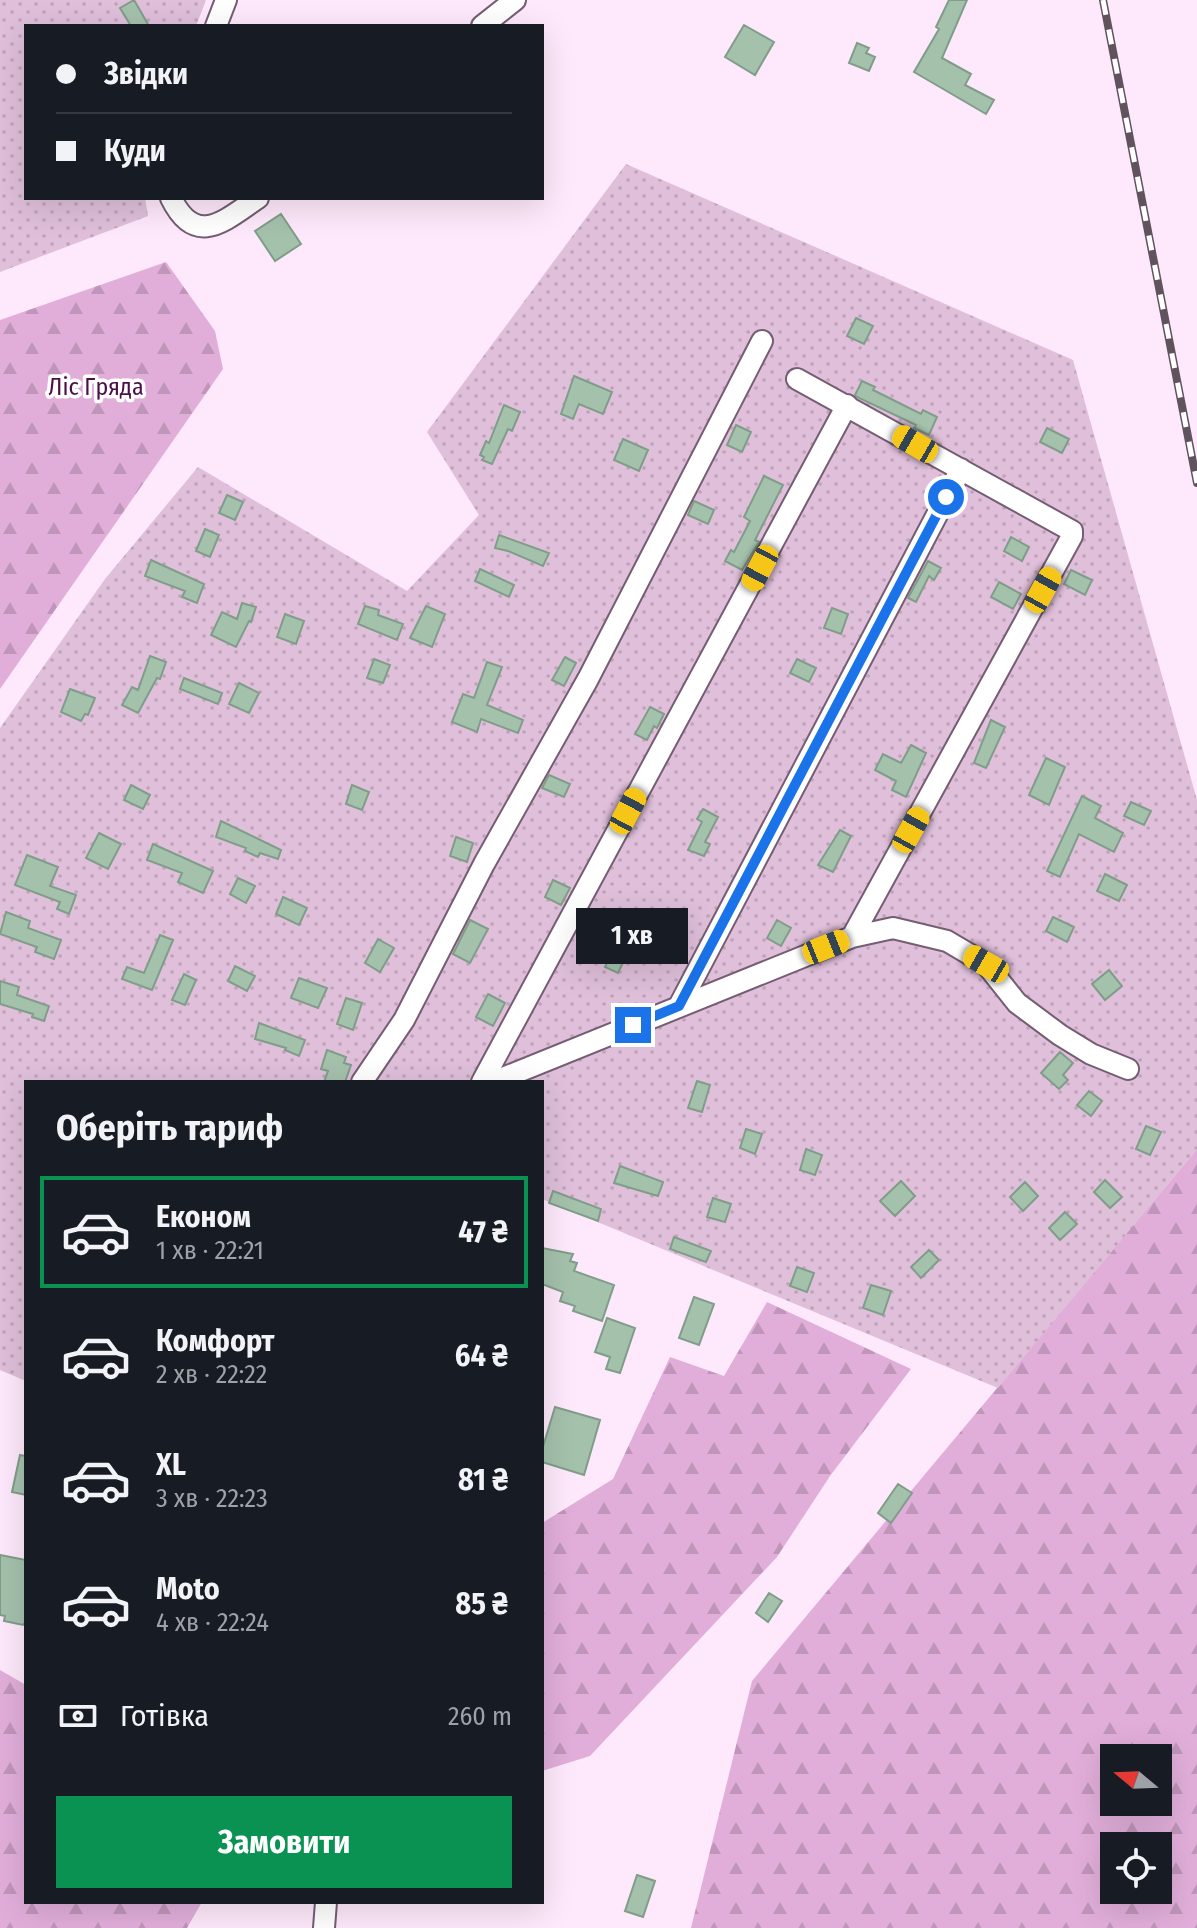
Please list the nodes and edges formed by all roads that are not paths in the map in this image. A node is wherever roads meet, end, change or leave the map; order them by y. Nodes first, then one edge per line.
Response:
1 (226, 0) edge
2 (515, 0) edge
3 (217, 24) edge
4 (485, 24) edge
5 (172, 200) edge
6 (255, 200) edge
7 (762, 341) dead end
8 (797, 379) dead end
9 (847, 405) junction
10 (961, 469) junction
11 (852, 937) junction
12 (679, 1006) junction
13 (1128, 1069) dead end
14 (363, 1080) edge
15 (483, 1080) edge
16 (498, 1080) edge
17 (326, 1904) edge
18 (324, 1928) edge

1 - 3 street
2 - 4 street
5 - 6 street
7 - 14 street
8 - 9 street
9 - 10 street
9 - 15 street
10 - 11 street
10 - 12 street
11 - 12 street
11 - 13 street
12 - 16 street
17 - 18 street

